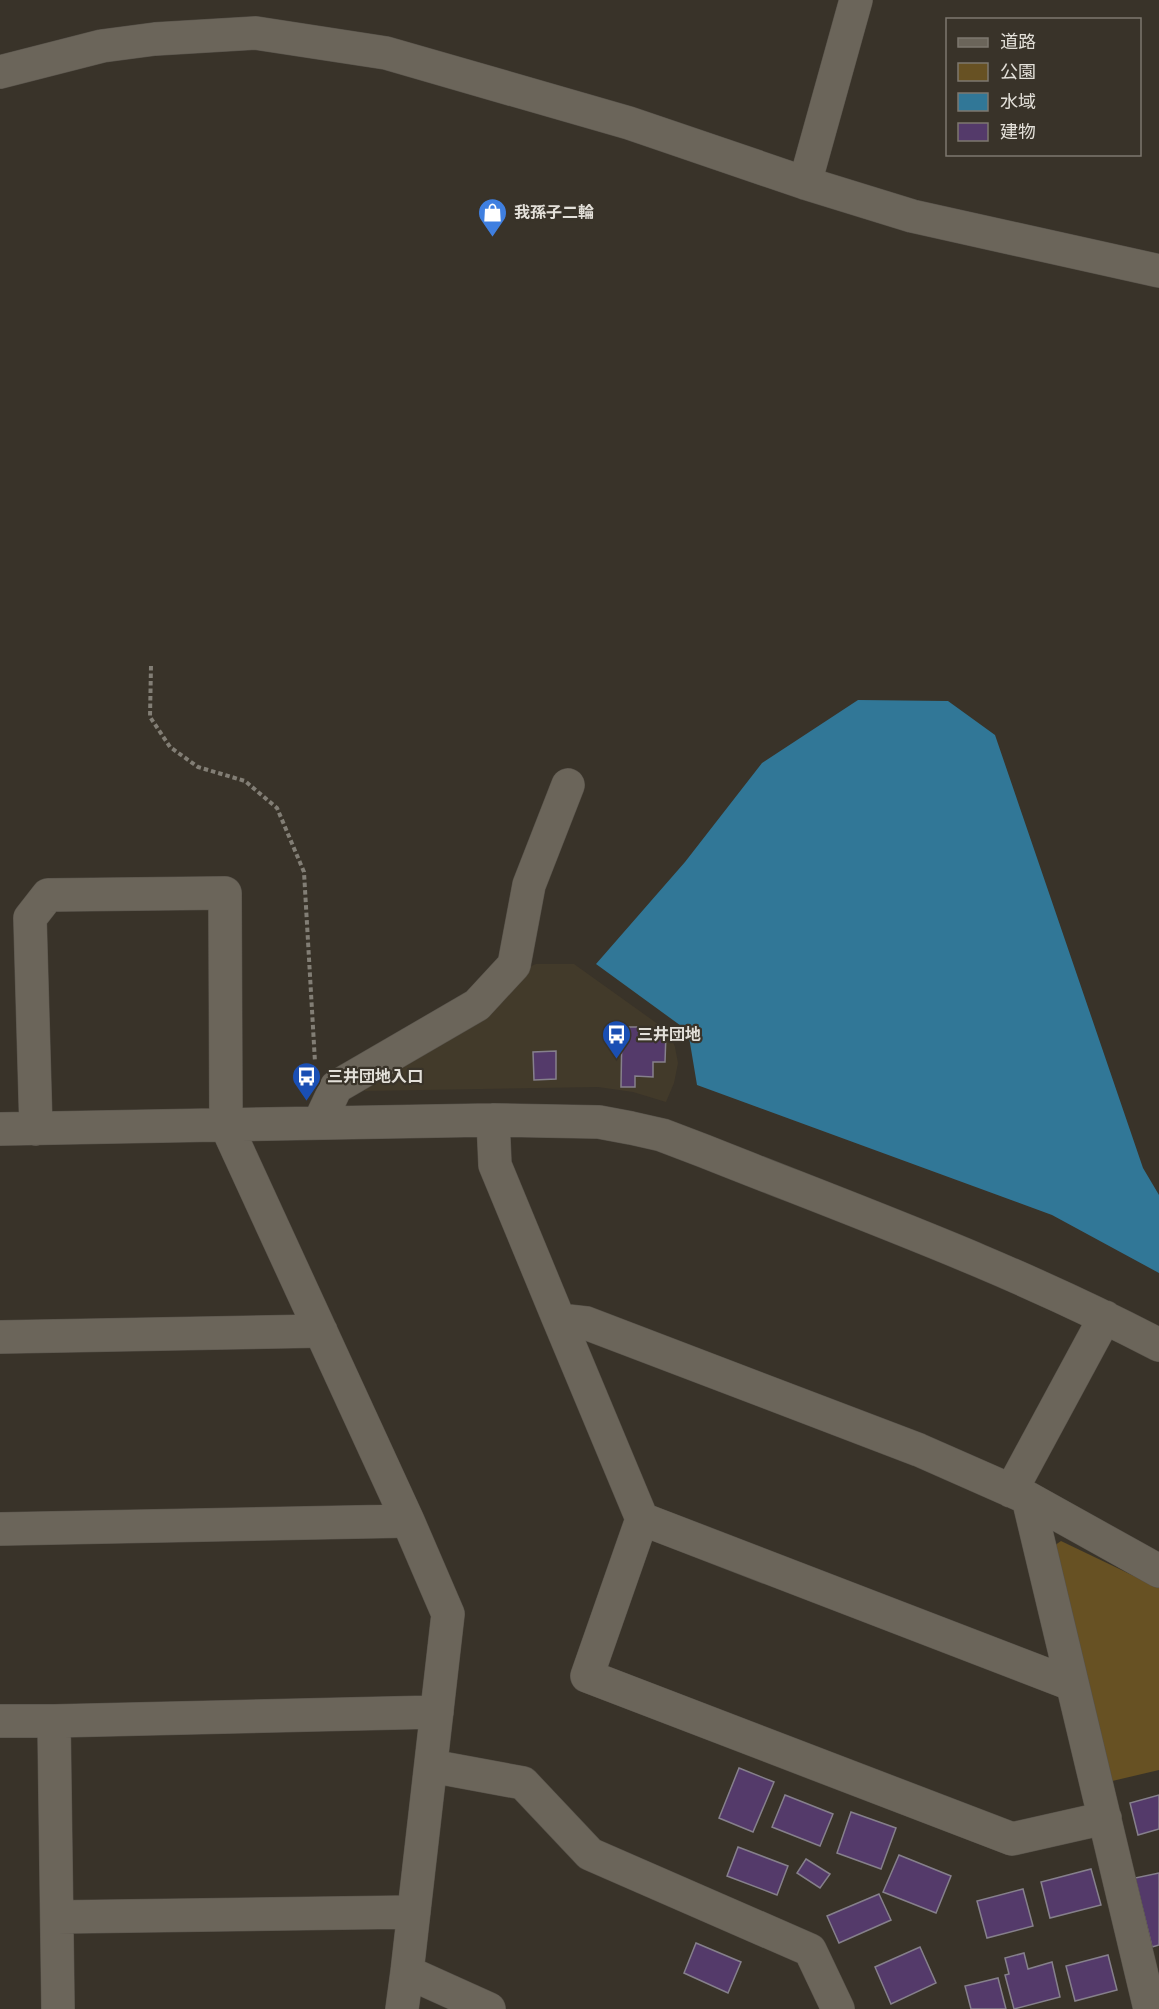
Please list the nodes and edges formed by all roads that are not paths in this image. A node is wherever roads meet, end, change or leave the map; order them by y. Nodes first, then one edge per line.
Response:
1 (856, 0) edge
2 (0, 72) edge
3 (805, 183) junction
4 (1159, 270) edge
5 (568, 785) dead end
6 (493, 1120) junction
7 (319, 1123) junction
8 (226, 1125) junction
9 (36, 1129) junction
10 (0, 1130) edge
11 (1105, 1317) junction
12 (559, 1320) junction
13 (321, 1331) junction
14 (0, 1337) edge
15 (1159, 1345) edge
16 (1020, 1495) junction
17 (642, 1519) junction
18 (408, 1521) junction
19 (0, 1529) edge
20 (1159, 1571) edge
21 (1071, 1684) junction
22 (437, 1712) junction
23 (54, 1721) junction
24 (0, 1722) edge
25 (431, 1766) junction
26 (1105, 1818) junction
27 (414, 1912) junction
28 (57, 1917) junction
29 (407, 1972) junction
30 (58, 2009) edge
31 (402, 2009) edge
32 (489, 2009) edge
33 (838, 2009) edge
34 (1150, 2009) edge

1 - 3 street
2 - 3 street
3 - 4 street
5 - 7 street
6 - 7 street
6 - 11 street
6 - 12 street
7 - 8 street
8 - 9 street
8 - 9 street
8 - 13 street
9 - 10 street
11 - 15 street
11 - 16 street
12 - 16 street
12 - 17 street
13 - 14 street
13 - 18 street
16 - 20 street
16 - 21 street
17 - 21 street
17 - 26 street
18 - 19 street
18 - 22 street
21 - 26 street
22 - 23 street
22 - 25 street
23 - 24 street
23 - 28 street
25 - 27 street
25 - 33 street
26 - 34 street
27 - 28 street
27 - 29 street
28 - 30 street
29 - 31 street
29 - 32 street

